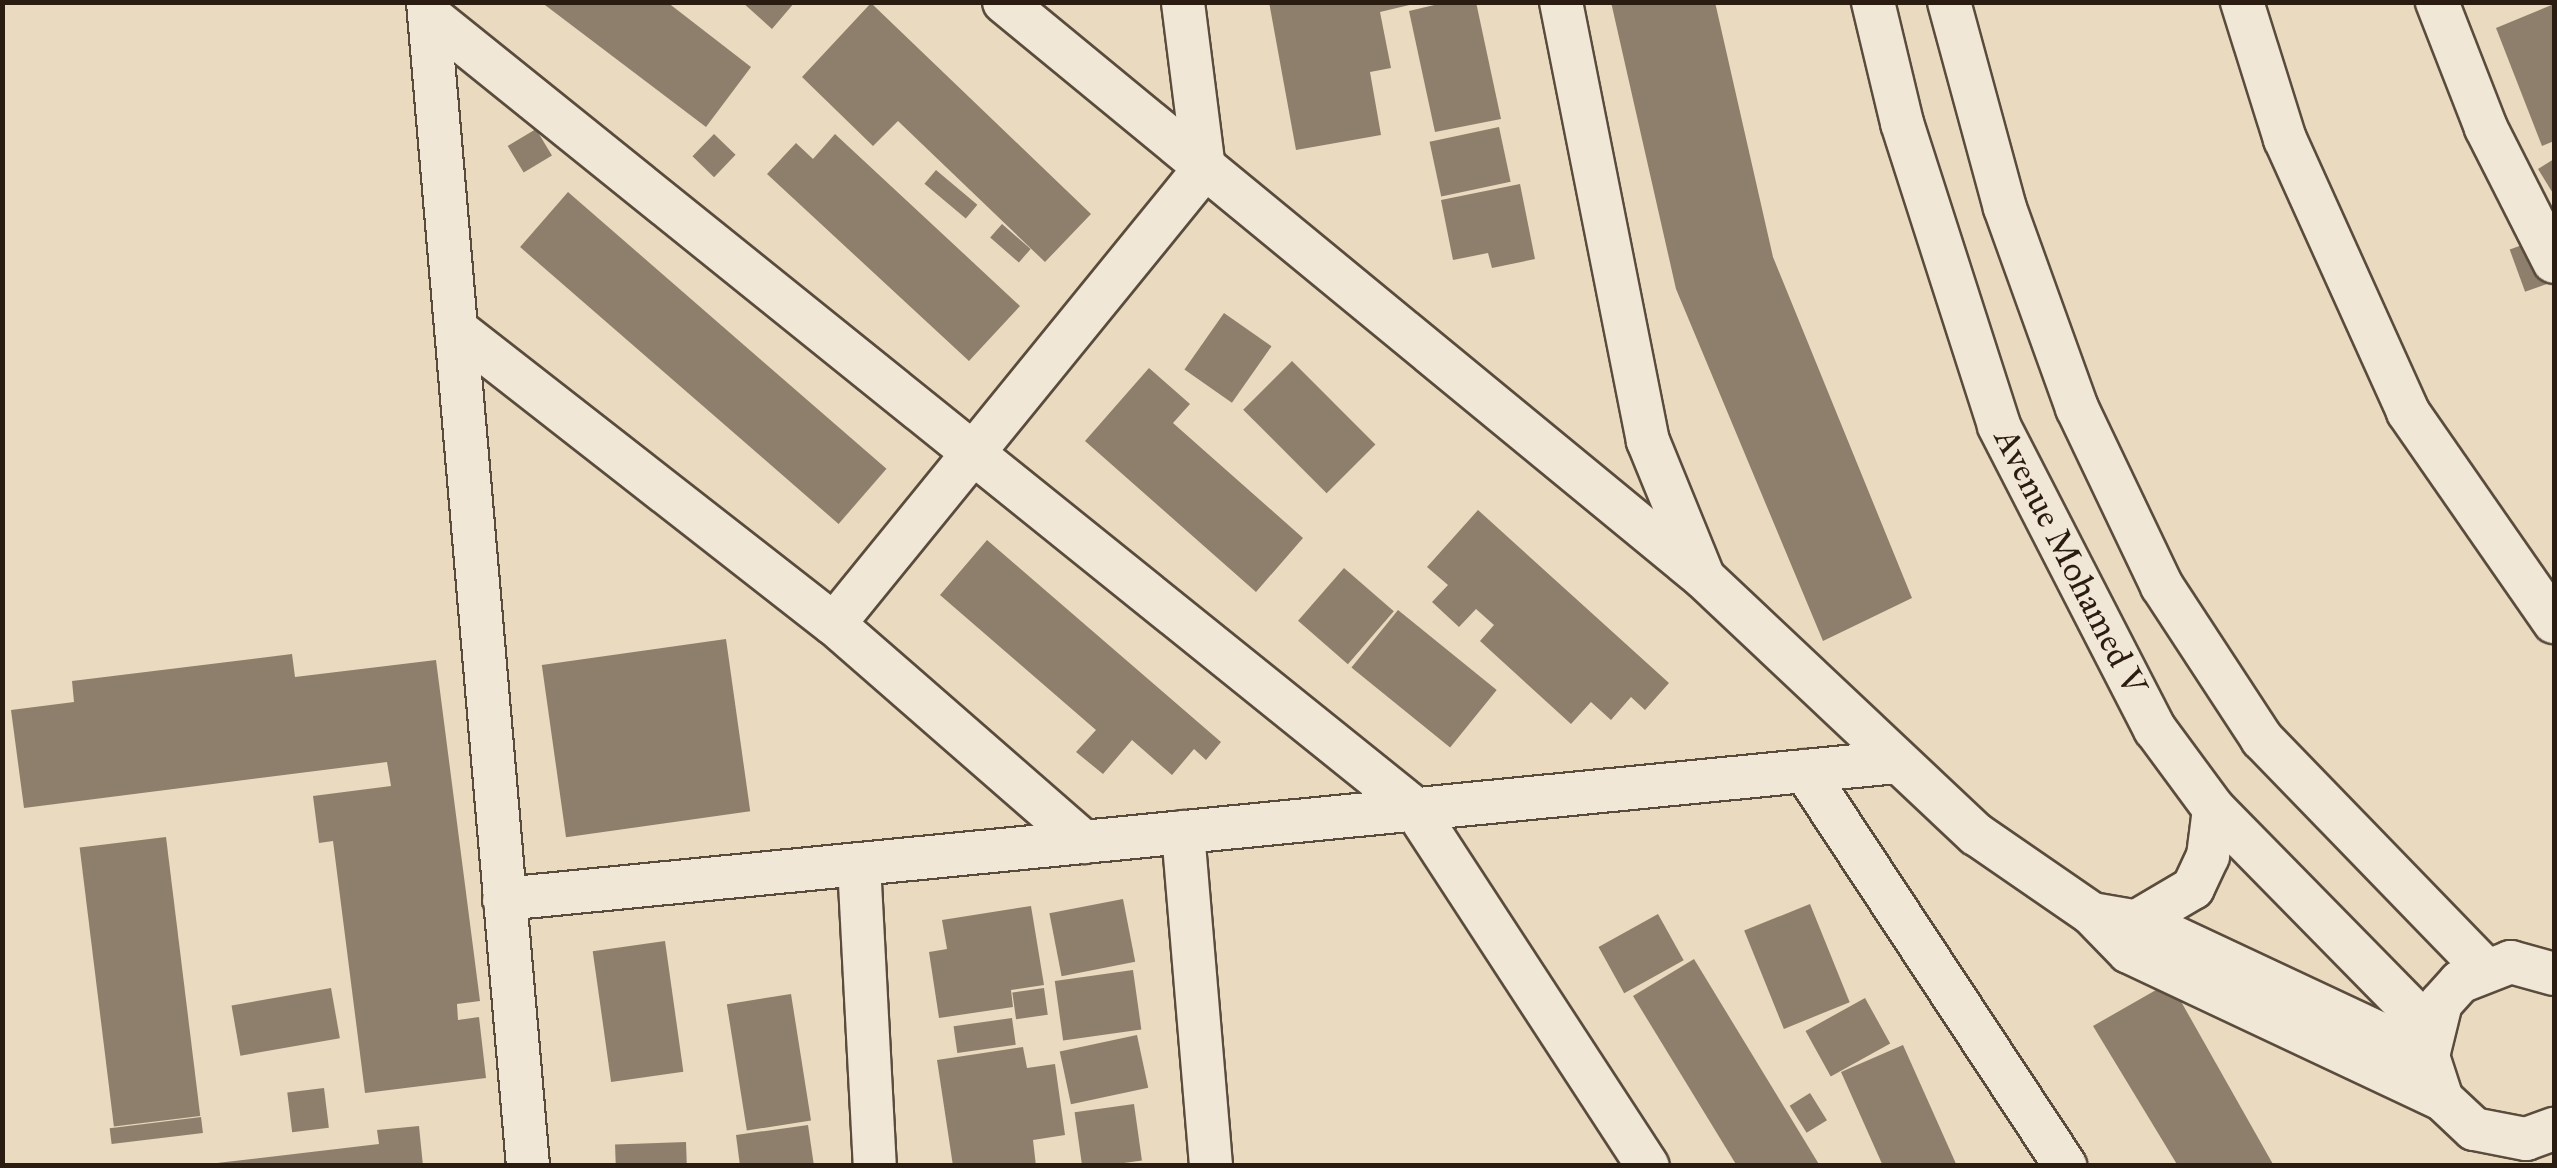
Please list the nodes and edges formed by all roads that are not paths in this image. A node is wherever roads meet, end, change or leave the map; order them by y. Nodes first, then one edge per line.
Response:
1 (1004, 2) edge
2 (1184, 2) edge
3 (1561, 2) edge
4 (1873, 2) edge
5 (1949, 2) edge
6 (2242, 2) edge
7 (2437, 2) edge
8 (428, 9) edge
9 (1204, 169) junction
10 (2554, 262) edge
11 (456, 328) junction
12 (973, 453) junction
13 (1704, 578) junction
14 (2554, 622) edge
15 (834, 624) junction
16 (1895, 762) junction
17 (1805, 771) junction
18 (2214, 808) junction
19 (1415, 809) junction
20 (1183, 832) junction
21 (1084, 842) junction
22 (859, 864) junction
23 (504, 899) junction
24 (2092, 914) junction
25 (2136, 922) junction
26 (2549, 966) edge
27 (2484, 968) junction
28 (2429, 1043) junction
29 (2442, 1099) junction
30 (2553, 1138) edge
31 (2480, 1147) edge
32 (528, 1166) edge
33 (875, 1166) edge
34 (1212, 1166) edge
35 (1648, 1166) edge
36 (2066, 1166) edge

1 - 9 street
2 - 9 street
3 - 13 street
4 - 18 street, Avenue Mohamed V
5 - 27 street, Avenue Mohamed V
6 - 14 street
7 - 10 street
8 - 11 street
8 - 12 street
9 - 12 street
9 - 13 street
11 - 15 street
11 - 23 street
12 - 15 street
12 - 19 street
13 - 16 street
15 - 21 street
16 - 17 street
16 - 24 street
17 - 19 street
17 - 36 street
18 - 25 street
18 - 28 street, Avenue Mohamed V
19 - 20 street
19 - 35 street
20 - 21 street
20 - 34 street
21 - 22 street
22 - 23 street
22 - 33 street
23 - 32 street
24 - 25 street
24 - 29 street
25 - 28 street
26 - 27 street
27 - 28 street
28 - 29 street
29 - 31 street
30 - 31 street

